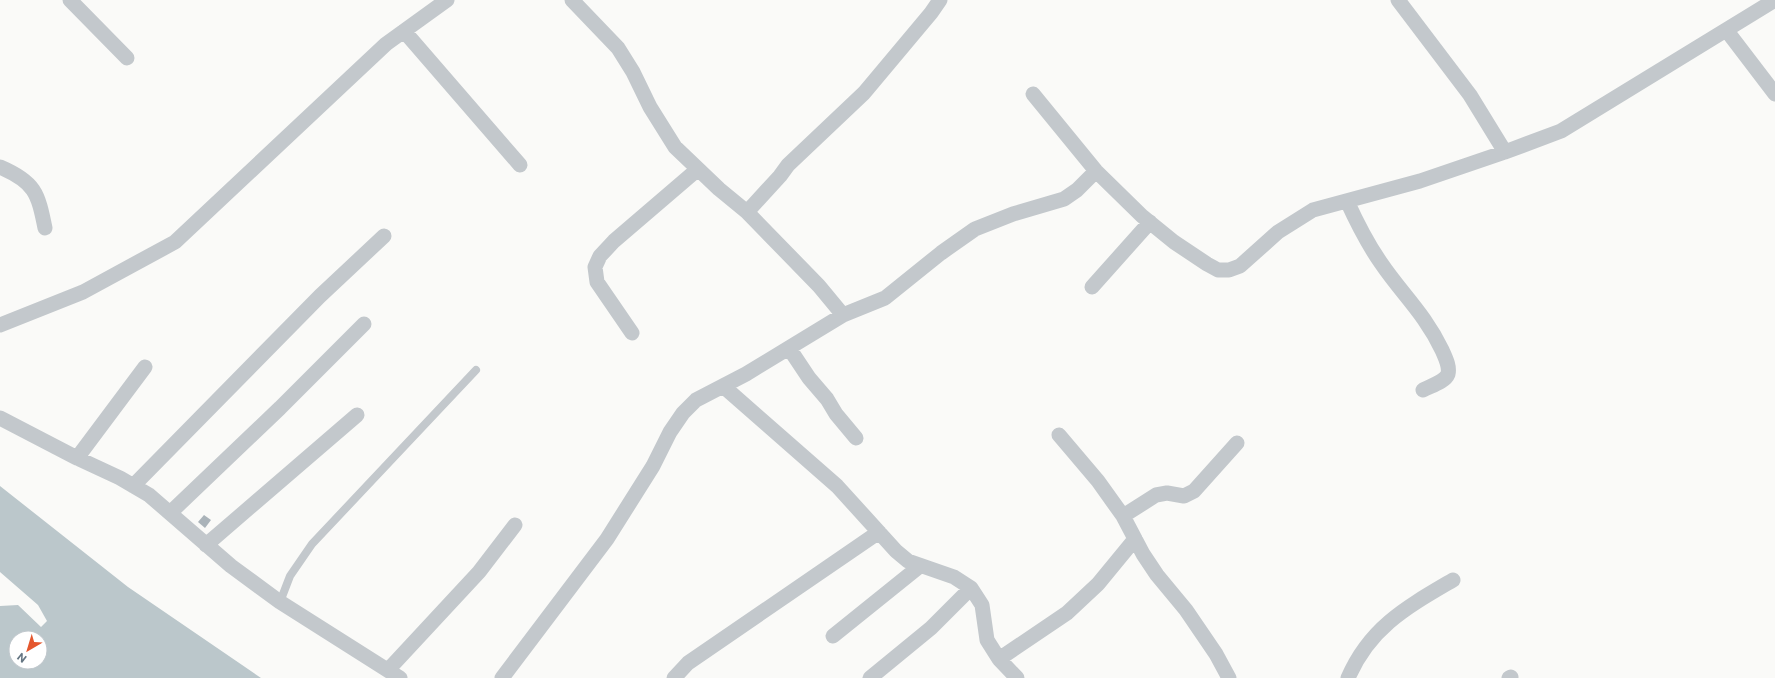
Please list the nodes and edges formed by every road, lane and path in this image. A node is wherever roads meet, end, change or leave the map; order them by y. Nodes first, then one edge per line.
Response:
1 (70, 0) edge
2 (447, 0) edge
3 (572, 0) edge
4 (940, 0) edge
5 (1398, 0) edge
6 (1775, 0) edge
7 (404, 31) junction
8 (1727, 31) junction
9 (127, 58) dead end
10 (1033, 94) dead end
11 (1775, 94) edge
12 (1505, 152) junction
13 (520, 165) dead end
14 (0, 168) edge
15 (698, 169) junction
16 (1096, 171) junction
17 (1347, 201) junction
18 (747, 212) junction
19 (1150, 222) junction
20 (45, 228) dead end
21 (384, 236) dead end
22 (1092, 287) dead end
23 (843, 315) junction
24 (364, 324) dead end
25 (0, 325) edge
26 (632, 333) dead end
27 (789, 348) junction
28 (145, 367) dead end
29 (476, 370) dead end
30 (723, 386) junction
31 (1423, 390) dead end
32 (357, 415) dead end
33 (0, 418) edge
34 (1059, 435) dead end
35 (856, 438) dead end
36 (1237, 443) dead end
37 (77, 458) junction
38 (133, 486) junction
39 (170, 513) junction
40 (1123, 516) junction
41 (515, 525) dead end
42 (879, 532) junction
43 (1135, 539) junction
44 (206, 545) junction
45 (920, 566) junction
46 (1453, 580) dead end
47 (971, 588) junction
48 (280, 602) junction
49 (833, 636) dead end
50 (999, 659) junction
51 (394, 674) edge
52 (502, 678) edge
53 (674, 678) edge
54 (870, 678) edge
55 (1017, 678) edge
56 (1229, 678) edge
57 (1348, 678) edge

1 - 9 street
2 - 7 street
3 - 15 street
4 - 18 street
5 - 12 street
6 - 8 street
7 - 13 street
7 - 25 street
8 - 11 street
8 - 12 street
10 - 16 street
12 - 17 street
14 - 20 street
15 - 18 street
15 - 26 street
16 - 19 street
16 - 23 street
17 - 19 street
17 - 31 street
18 - 23 street
19 - 22 street
21 - 38 street
23 - 27 street
24 - 39 street
27 - 30 street
27 - 35 street
28 - 37 street
29 - 48 lane
30 - 42 street
30 - 52 street
32 - 44 street
33 - 37 street
34 - 40 street
36 - 40 street
37 - 38 street
38 - 39 street
39 - 44 street
40 - 43 street
41 - 51 street
42 - 45 street
42 - 53 street
43 - 50 street
43 - 56 street
44 - 48 street
45 - 47 street
45 - 49 street
46 - 57 street
47 - 50 street
47 - 54 street
48 - 51 street
50 - 55 street

